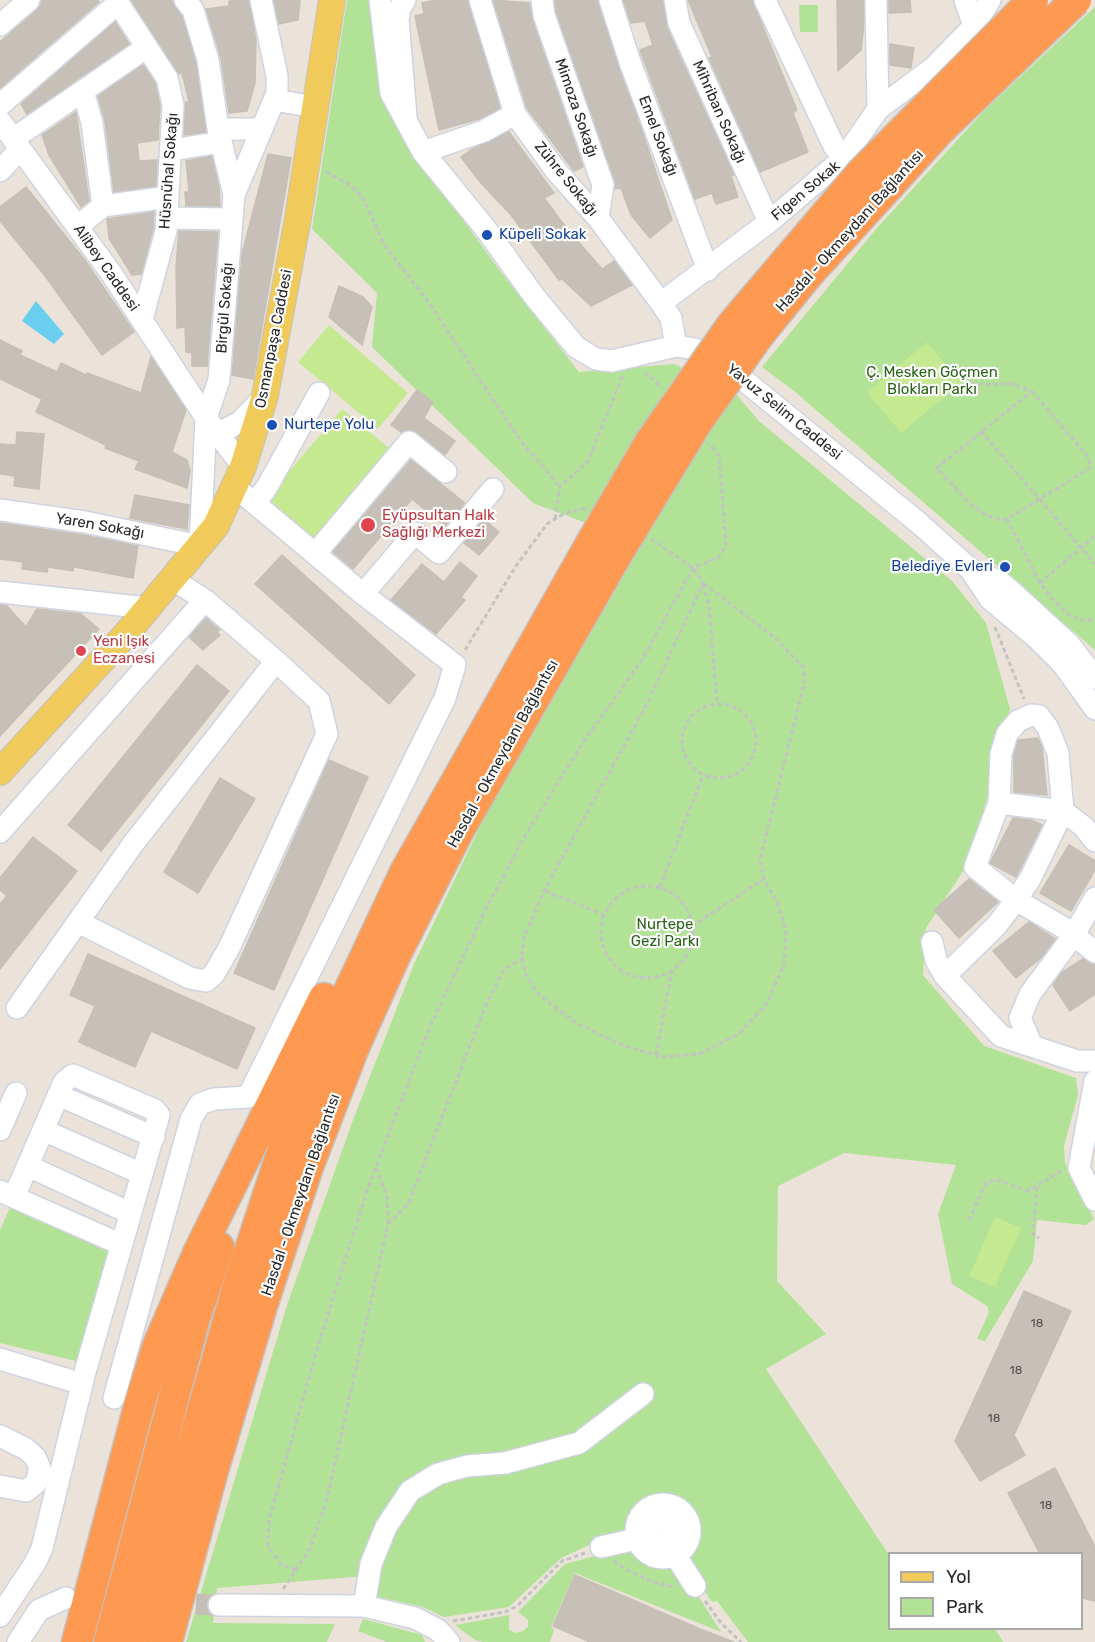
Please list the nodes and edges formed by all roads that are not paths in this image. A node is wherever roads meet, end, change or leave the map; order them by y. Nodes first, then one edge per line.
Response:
1 (29, 0) edge
2 (185, 0) edge
3 (261, 0) edge
4 (332, 0) edge
5 (380, 0) edge
6 (405, 0) edge
7 (480, 0) edge
8 (542, 0) edge
9 (610, 0) edge
10 (675, 0) edge
11 (765, 0) edge
12 (876, 0) edge
13 (965, 0) edge
14 (990, 0) edge
15 (1033, 0) edge
16 (1076, 0) edge
17 (117, 2) edge
18 (0, 26) edge
19 (974, 26) junction
20 (147, 47) junction
21 (83, 91) junction
22 (274, 100) junction
23 (0, 105) edge
24 (315, 107) junction
25 (878, 109) junction
26 (515, 114) junction
27 (406, 120) junction
28 (0, 122) edge
29 (262, 129) junction
30 (219, 135) junction
31 (16, 144) junction
32 (172, 150) junction
33 (423, 152) junction
34 (844, 158) junction
35 (0, 171) edge
36 (234, 195) junction
37 (168, 197) junction
38 (103, 206) junction
39 (167, 218) junction
40 (598, 218) junction
41 (231, 219) junction
42 (769, 222) junction
43 (77, 227) junction
44 (708, 270) junction
45 (661, 303) junction
46 (142, 319) junction
47 (676, 346) junction
48 (319, 393) dead end
49 (265, 396) junction
50 (209, 433) junction
51 (446, 472) dead end
52 (238, 477) junction
53 (493, 489) dead end
54 (255, 503) junction
55 (0, 510) edge
56 (200, 546) junction
57 (603, 551) junction
58 (315, 554) junction
59 (970, 569) junction
60 (172, 579) junction
61 (0, 592) edge
62 (363, 594) junction
63 (205, 600) junction
64 (148, 608) junction
65 (276, 661) junction
66 (1095, 678) edge
67 (1095, 709) edge
68 (0, 772) edge
69 (50, 776) junction
70 (999, 803) junction
71 (1063, 811) junction
72 (0, 832) edge
73 (426, 833) junction
74 (1095, 840) edge
75 (0, 849) edge
76 (1095, 898) edge
77 (1016, 900) junction
78 (78, 922) junction
79 (1074, 935) junction
80 (932, 942) dead end
81 (1095, 952) edge
82 (945, 976) junction
83 (17, 1008) dead end
84 (1032, 1046) junction
85 (1095, 1061) edge
86 (1095, 1081) edge
87 (16, 1093) dead end
88 (0, 1130) edge
89 (43, 1130) junction
90 (252, 1147) junction
91 (28, 1166) junction
92 (142, 1174) junction
93 (7, 1194) edge
94 (1095, 1200) edge
95 (130, 1213) junction
96 (120, 1244) junction
97 (0, 1359) edge
98 (82, 1384) junction
99 (643, 1394) dead end
100 (114, 1398) dead end
101 (0, 1436) edge
102 (0, 1486) edge
103 (601, 1547) road end
104 (695, 1586) road end
105 (66, 1598) dead end
106 (3, 1605) edge
107 (219, 1605) tunnel mouth
108 (364, 1606) junction
109 (18, 1642) edge
110 (77, 1642) edge
111 (109, 1642) edge
112 (136, 1642) edge
113 (167, 1642) edge
114 (449, 1642) edge

1 - 18 street
2 - 30 street, Birgül Sokağı
3 - 22 street, Birgül Sokağı
4 - 24 main road, Osmanpaşa Caddesi
5 - 27 street
6 - 27 street, Yavuz Selim Caddesi
7 - 26 street, Zühre Sokağı
8 - 40 street, Mimoza Sokağı
9 - 44 street, Emel Sokağı
10 - 42 street, Mihriban Sokağı
11 - 34 street
12 - 25 street
13 - 19 street
14 - 19 street, Figen Sokak
15 - 57 highway, Hasdal - Okmeydanı Bağlantısı, bridge
16 - 57 highway, Hasdal - Okmeydanı Bağlantısı, bridge
17 - 20 street, Hüsnühal Sokağı
17 - 23 street
19 - 25 street, Figen Sokak
20 - 21 street
20 - 32 street, Hüsnühal Sokağı
21 - 31 street
21 - 38 street
22 - 24 street
22 - 29 street, Birgül Sokağı
24 - 49 main road, Osmanpaşa Caddesi
25 - 34 street, Figen Sokak
26 - 33 street
26 - 40 street, Zühre Sokağı
27 - 33 street, Yavuz Selim Caddesi
28 - 31 street, Alibey Caddesi
29 - 30 street
29 - 36 street, Birgül Sokağı
30 - 32 street
30 - 36 street, Birgül Sokağı
31 - 35 street
31 - 43 street, Alibey Caddesi
32 - 37 street, Hüsnühal Sokağı
33 - 47 street, Yavuz Selim Caddesi
34 - 42 street, Figen Sokak
36 - 41 street, Birgül Sokağı
37 - 38 street
37 - 39 street, Hüsnühal Sokağı
38 - 43 street
39 - 41 street
39 - 46 street, Hüsnühal Sokağı
40 - 45 street, Zühre Sokağı
41 - 50 street, Birgül Sokağı
42 - 44 street, Figen Sokak
43 - 46 street, Alibey Caddesi
44 - 45 street, Figen Sokak
45 - 47 street, Zühre Sokağı
46 - 50 street, Alibey Caddesi
47 - 59 street, Yavuz Selim Caddesi
48 - 54 street
49 - 50 street
49 - 52 main road, Osmanpaşa Caddesi
50 - 52 street, Alibey Caddesi
50 - 56 street
51 - 58 street
52 - 54 street, Alibey Caddesi
52 - 56 main road, Osmanpaşa Caddesi
53 - 62 street
54 - 58 street, Alibey Caddesi
55 - 56 street, Yaren Sokağı
56 - 60 main road, Osmanpaşa Caddesi
57 - 73 highway, Hasdal - Okmeydanı Bağlantısı
57 - 113 highway, Hasdal - Okmeydanı Bağlantısı
58 - 62 street, Alibey Caddesi
59 - 66 street, Yavuz Selim Caddesi
59 - 67 street, Yavuz Selim Caddesi
60 - 63 street
60 - 64 main road, Osmanpaşa Caddesi
61 - 64 street
62 - 100 street, Alibey Caddesi
63 - 65 street
63 - 69 street
64 - 68 main road, Osmanpaşa Caddesi
65 - 78 street
65 - 78 street
69 - 72 street
69 - 75 street
70 - 71 street
70 - 71 street
70 - 77 street
71 - 74 street
71 - 77 street
73 - 90 highway
73 - 112 highway, Hasdal - Okmeydanı Bağlantısı
76 - 79 street
77 - 79 street
77 - 82 street
78 - 83 street
79 - 81 street
79 - 84 street
80 - 82 street
82 - 84 street
84 - 85 street
86 - 94 street
87 - 88 street
89 - 91 street
89 - 92 street
89 - 92 street
90 - 110 highway
90 - 111 highway
91 - 93 street
91 - 95 street
92 - 95 street
93 - 96 street
95 - 96 street
96 - 98 street
97 - 98 street
98 - 106 street
99 - 108 street
101 - 102 street
103 - 104 street
105 - 109 street
107 - 108 street
108 - 114 street

